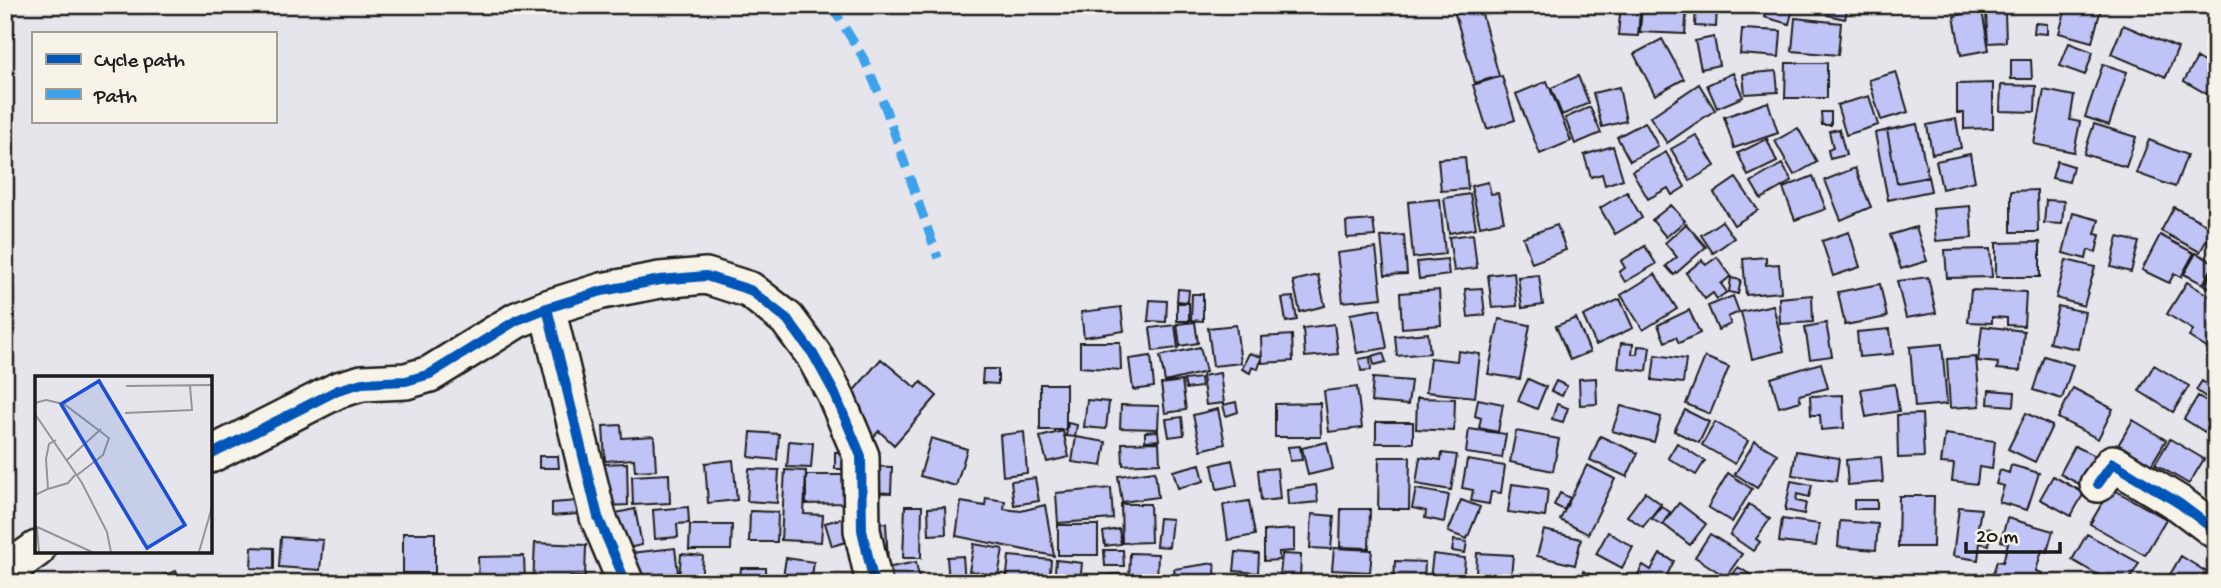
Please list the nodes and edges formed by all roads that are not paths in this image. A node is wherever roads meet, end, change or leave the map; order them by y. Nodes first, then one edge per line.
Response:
1 (547, 308) junction
2 (212, 454) edge
3 (2098, 484) dead end
4 (2216, 531) edge
5 (35, 550) edge
6 (5, 572) edge
7 (626, 583) edge
8 (874, 583) edge

1 - 2 street
1 - 7 street
1 - 8 street
3 - 4 street
5 - 6 street

